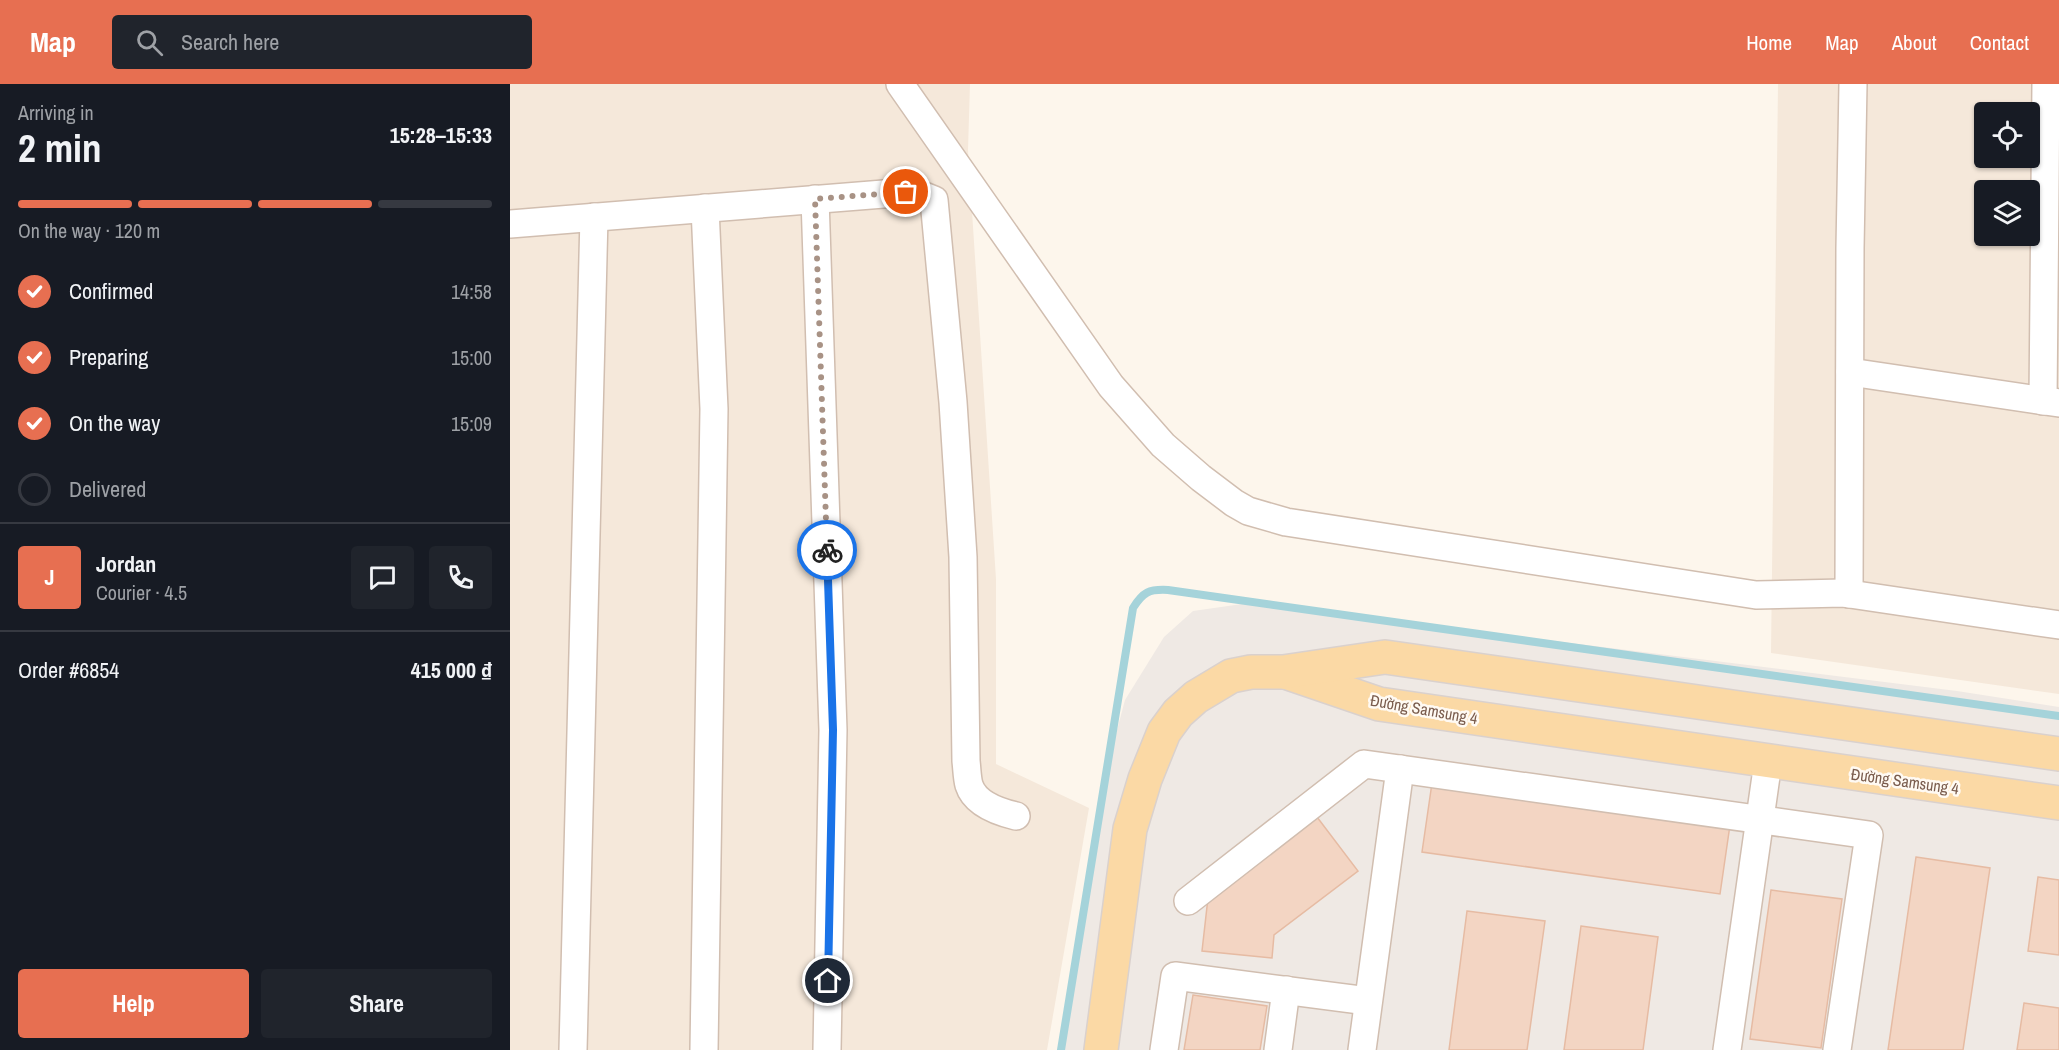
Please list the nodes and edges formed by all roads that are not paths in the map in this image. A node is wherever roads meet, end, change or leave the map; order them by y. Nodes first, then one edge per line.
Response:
1 (900, 84) edge
2 (1853, 84) edge
3 (2046, 84) edge
4 (815, 199) junction
5 (705, 208) junction
6 (594, 217) junction
7 (510, 224) edge
8 (1850, 372) junction
9 (2051, 402) edge
10 (1849, 594) junction
11 (2059, 625) edge
12 (1283, 672) junction
13 (2059, 754) edge
14 (1768, 762) junction
15 (1400, 769) junction
16 (2059, 803) edge
17 (1016, 816) dead end
18 (1759, 820) junction
19 (1188, 901) dead end
20 (1286, 990) junction
21 (1368, 1001) junction
22 (573, 1050) edge
23 (704, 1050) edge
24 (827, 1050) edge
25 (1101, 1050) edge
26 (1164, 1050) edge
27 (1278, 1050) edge
28 (1362, 1050) edge
29 (1727, 1050) edge
30 (1837, 1050) edge

1 - 10 street
2 - 8 street
3 - 9 street
4 - 5 street
4 - 17 street
4 - 24 street
5 - 6 street
5 - 23 street
6 - 7 street
6 - 22 street
8 - 9 street
8 - 10 street
10 - 11 street
12 - 13 main road
12 - 14 main road, Đường Samsung 4
12 - 25 main road
14 - 16 main road, Đường Samsung 4
14 - 18 street
15 - 18 street
15 - 19 street
15 - 21 street
18 - 29 street
18 - 30 street
20 - 21 street
20 - 26 street
20 - 27 street
21 - 28 street

